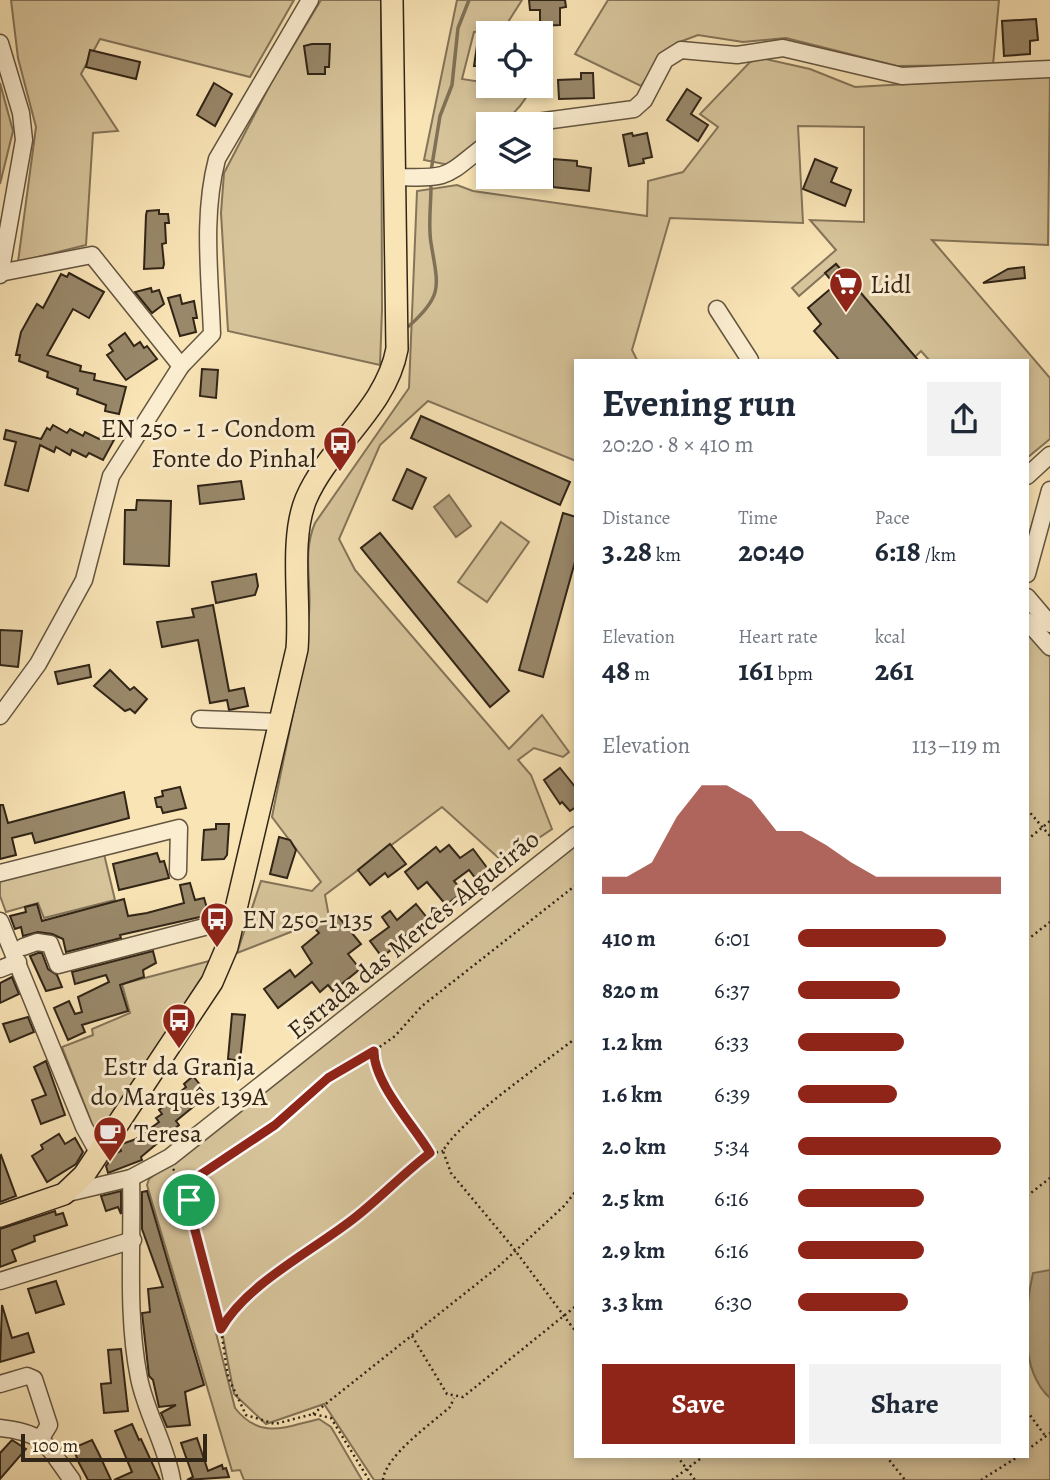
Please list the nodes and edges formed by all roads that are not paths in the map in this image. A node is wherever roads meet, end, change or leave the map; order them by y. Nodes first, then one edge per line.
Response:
1 (310, 0) edge
2 (392, 0) edge
3 (0, 43) edge
4 (1050, 69) edge
5 (553, 120) edge
6 (476, 153) edge
7 (396, 177) junction
8 (0, 274) edge
9 (717, 309) dead end
10 (749, 359) edge
11 (181, 366) junction
12 (1050, 490) edge
13 (1029, 567) edge
14 (1029, 601) edge
15 (1029, 623) edge
16 (1048, 637) edge
17 (0, 716) edge
18 (200, 719) dead end
19 (280, 722) junction
20 (574, 837) edge
21 (178, 871) dead end
22 (0, 873) edge
23 (235, 919) junction
24 (0, 921) edge
25 (20, 955) junction
26 (0, 969) edge
27 (95, 1159) junction
28 (131, 1178) junction
29 (107, 1184) junction
30 (64, 1194) junction
31 (0, 1216) edge
32 (133, 1240) junction
33 (0, 1281) edge
34 (0, 1384) edge
35 (0, 1428) edge
36 (41, 1438) junction
37 (174, 1479) edge
38 (72, 1480) edge

1 - 11 street
2 - 7 main road
3 - 8 street
4 - 5 street
6 - 7 street
7 - 19 main road
8 - 11 street
9 - 10 street
11 - 17 street
12 - 13 street
14 - 16 street
15 - 16 street
18 - 19 street
19 - 23 main road
20 - 28 street, Estrada das Mercês-Algueirão
21 - 22 street
23 - 25 street
23 - 27 main road
24 - 25 street
25 - 26 street
25 - 27 street
27 - 29 street
27 - 30 main road
28 - 29 street, Estrada das Mercês-Algueirão
28 - 32 street
29 - 30 street, Estrada das Mercês-Algueirão
30 - 31 main road
32 - 33 street
32 - 37 street
34 - 36 street
35 - 36 street
36 - 38 street

